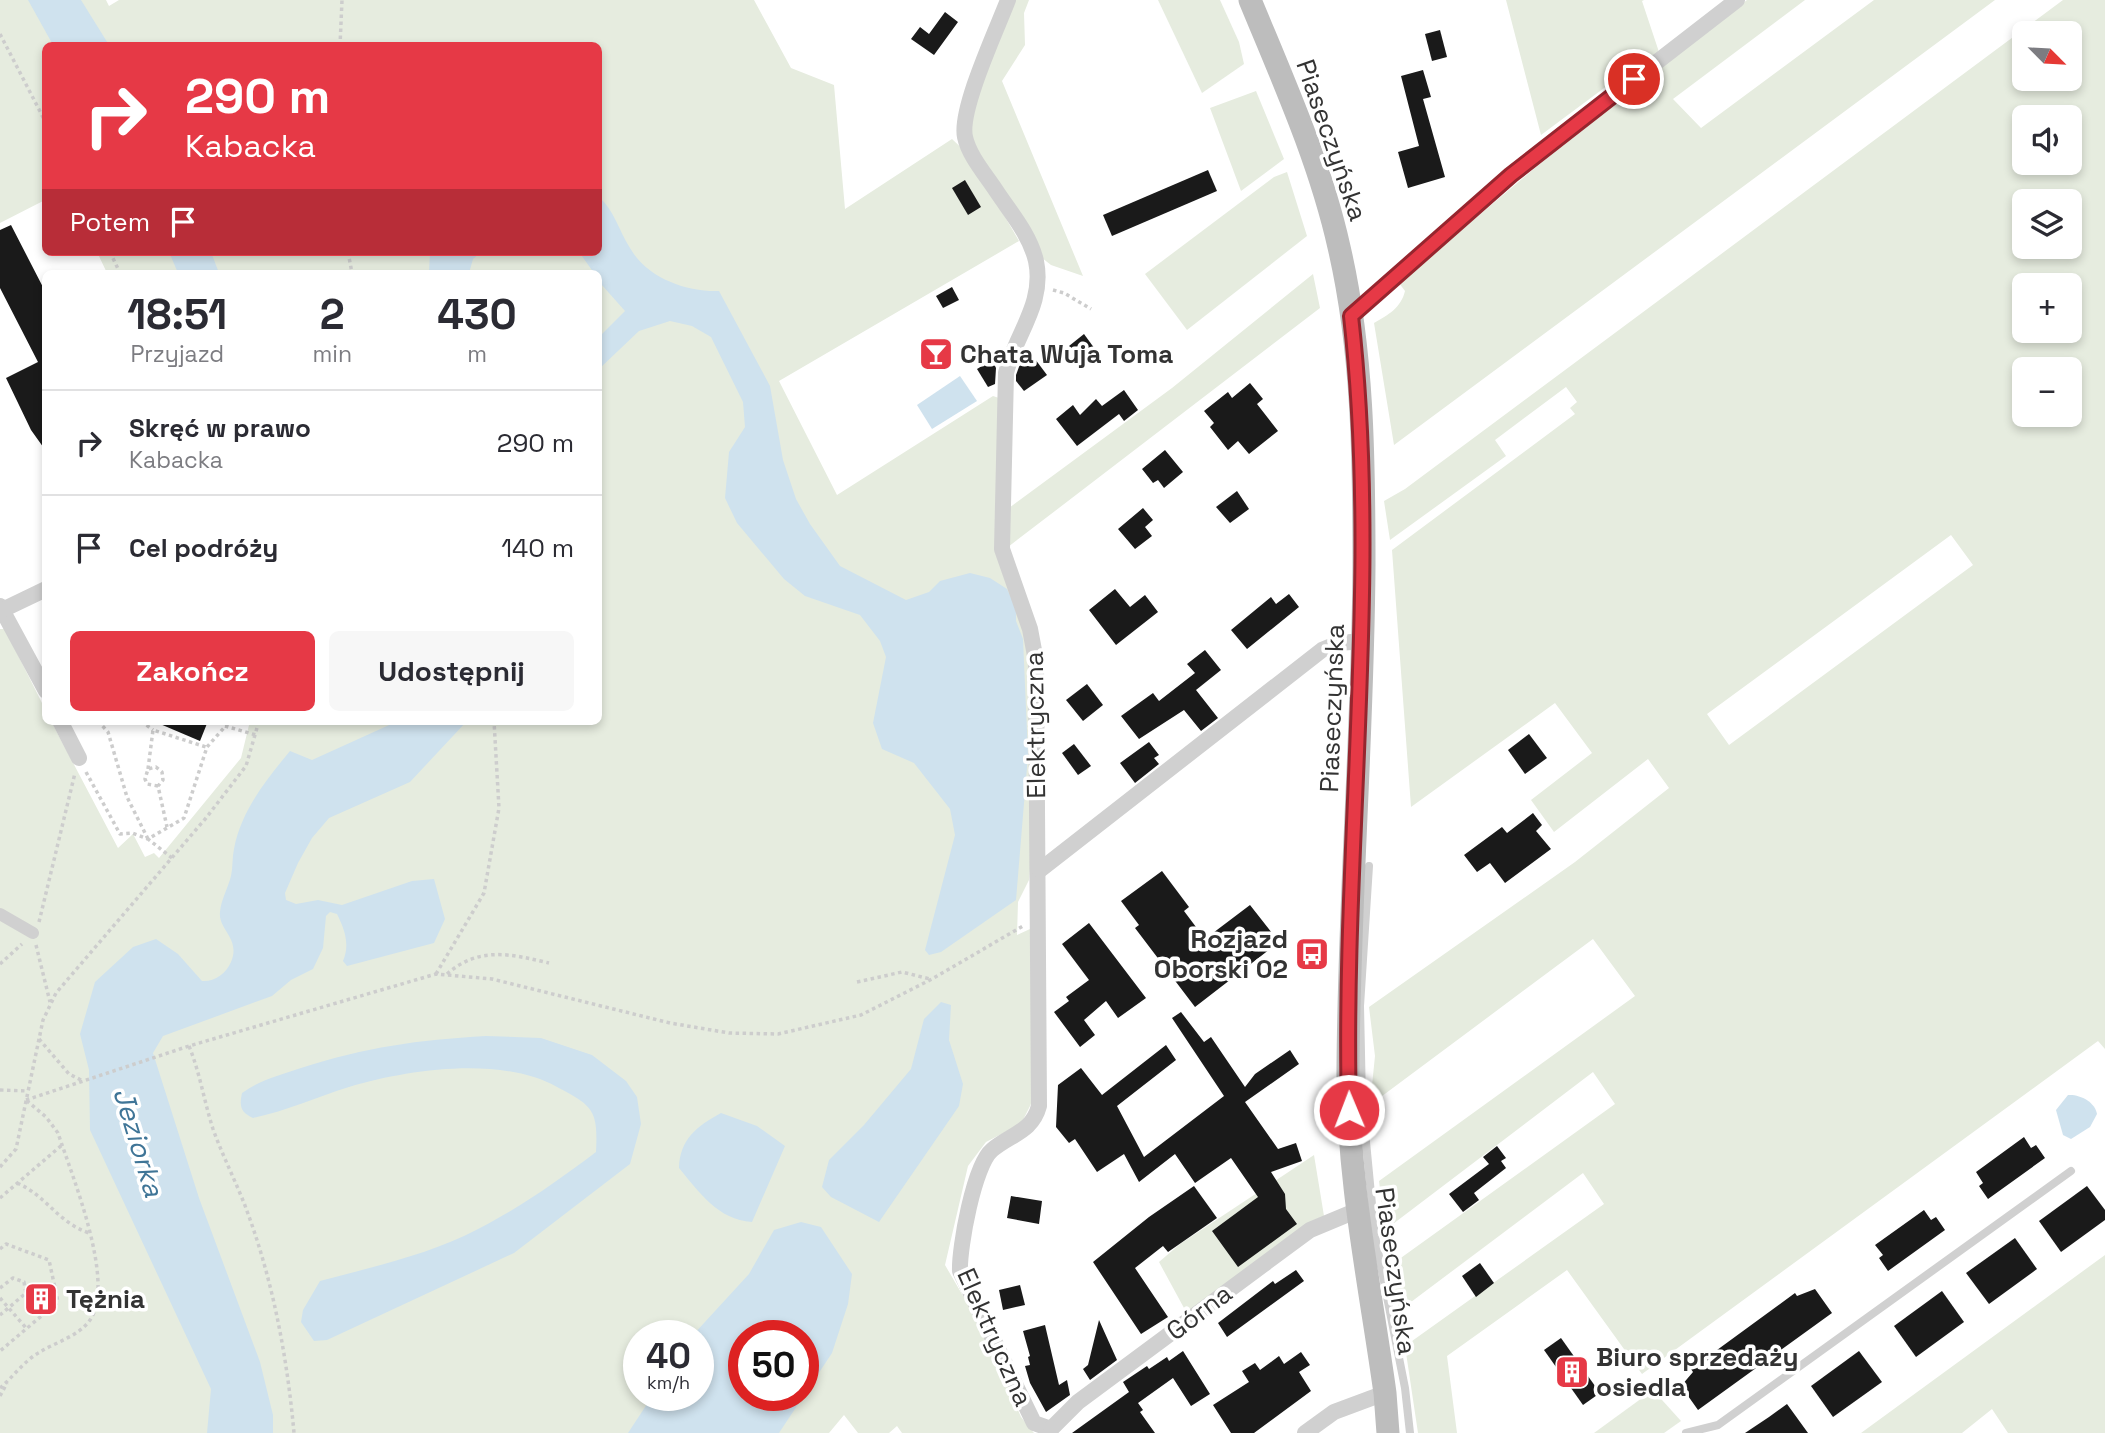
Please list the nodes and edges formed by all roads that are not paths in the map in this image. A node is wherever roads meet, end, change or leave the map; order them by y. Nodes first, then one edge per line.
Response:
1 (1009, 0) edge
2 (1250, 0) edge
3 (1737, 0) edge
4 (1351, 316) junction
5 (42, 591) edge
6 (1, 609) edge
7 (1363, 641) junction
8 (42, 684) edge
9 (62, 725) edge
10 (79, 758) road end
11 (1369, 866) dead end
12 (1040, 870) junction
13 (0, 914) edge
14 (33, 933) road end
15 (2071, 1171) dead end
16 (1358, 1210) junction
17 (1385, 1393) junction
18 (1052, 1431) edge
19 (1306, 1433) edge
20 (1388, 1433) edge
21 (1410, 1433) edge
22 (1686, 1433) edge

1 - 12 street, Elektryczna
2 - 4 main road, Piaseczyńska
3 - 4 street
4 - 7 main road, Piaseczyńska
5 - 6 street
6 - 8 street
7 - 12 street
7 - 16 main road, Piaseczyńska
9 - 10 street
11 - 21 lane
12 - 18 street, Elektryczna
13 - 14 street
15 - 22 lane
16 - 17 main road, Piaseczyńska
16 - 18 street, Górna
17 - 19 street
17 - 20 main road, Piaseczyńska

